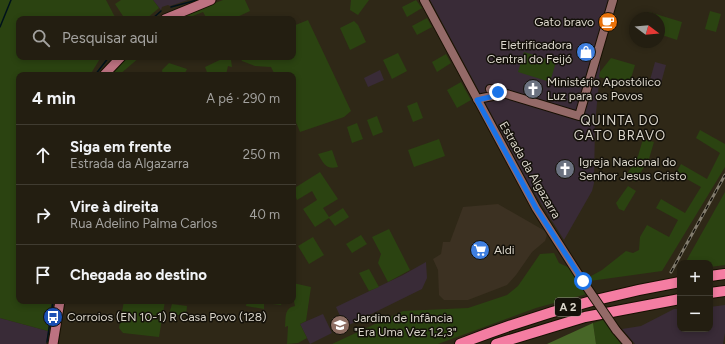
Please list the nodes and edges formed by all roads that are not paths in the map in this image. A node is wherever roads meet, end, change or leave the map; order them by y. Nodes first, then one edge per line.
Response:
1 (210, 0) edge
2 (424, 0) edge
3 (613, 0) edge
4 (172, 16) edge
5 (118, 60) edge
6 (107, 72) edge
7 (490, 89) dead end
8 (503, 94) junction
9 (477, 100) junction
10 (725, 274) edge
11 (713, 276) edge
12 (677, 283) edge
13 (725, 291) edge
14 (713, 293) edge
15 (677, 300) edge
16 (60, 304) edge
17 (53, 344) edge
18 (460, 344) edge
19 (496, 344) edge
20 (628, 344) edge

1 - 4 main road
2 - 9 main road, Estrada da Algazarra
3 - 8 main road
5 - 6 main road
7 - 8 main road
8 - 9 main road
9 - 20 main road, Estrada da Algazarra, bridge
10 - 11 highway
12 - 18 highway, A 2
13 - 14 highway
15 - 19 highway, A 2
16 - 17 main road

